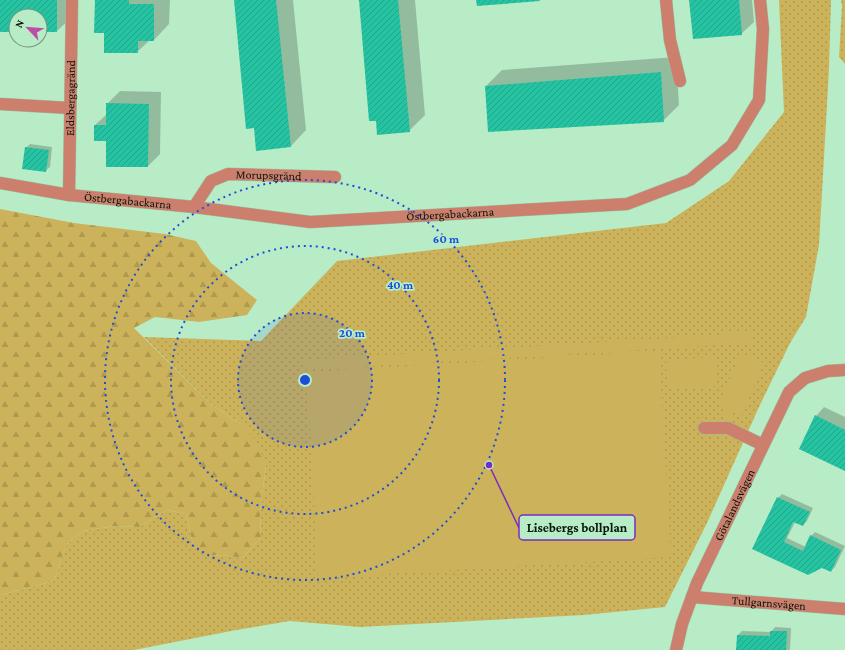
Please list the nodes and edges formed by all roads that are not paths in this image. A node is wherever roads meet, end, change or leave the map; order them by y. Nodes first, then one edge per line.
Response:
1 (72, 0) edge
2 (666, 0) edge
3 (760, 0) edge
4 (680, 80) dead end
5 (0, 104) edge
6 (70, 108) junction
7 (335, 177) dead end
8 (0, 183) edge
9 (69, 195) junction
10 (194, 207) junction
11 (845, 370) edge
12 (704, 428) dead end
13 (763, 445) junction
14 (692, 597) junction
15 (845, 609) edge
16 (676, 650) edge

1 - 6 street, Eldsbergagränd
2 - 4 street
3 - 10 street, Östbergabackarna
5 - 6 street
6 - 9 street, Eldsbergagränd
7 - 10 street, Morupsgränd
8 - 9 street, Östbergabackarna
9 - 10 street, Östbergabackarna
11 - 13 street, Götalandsvägen
12 - 13 street
13 - 14 street, Götalandsvägen
14 - 15 street, Tullgarnsvägen
14 - 16 street, Götalandsvägen

